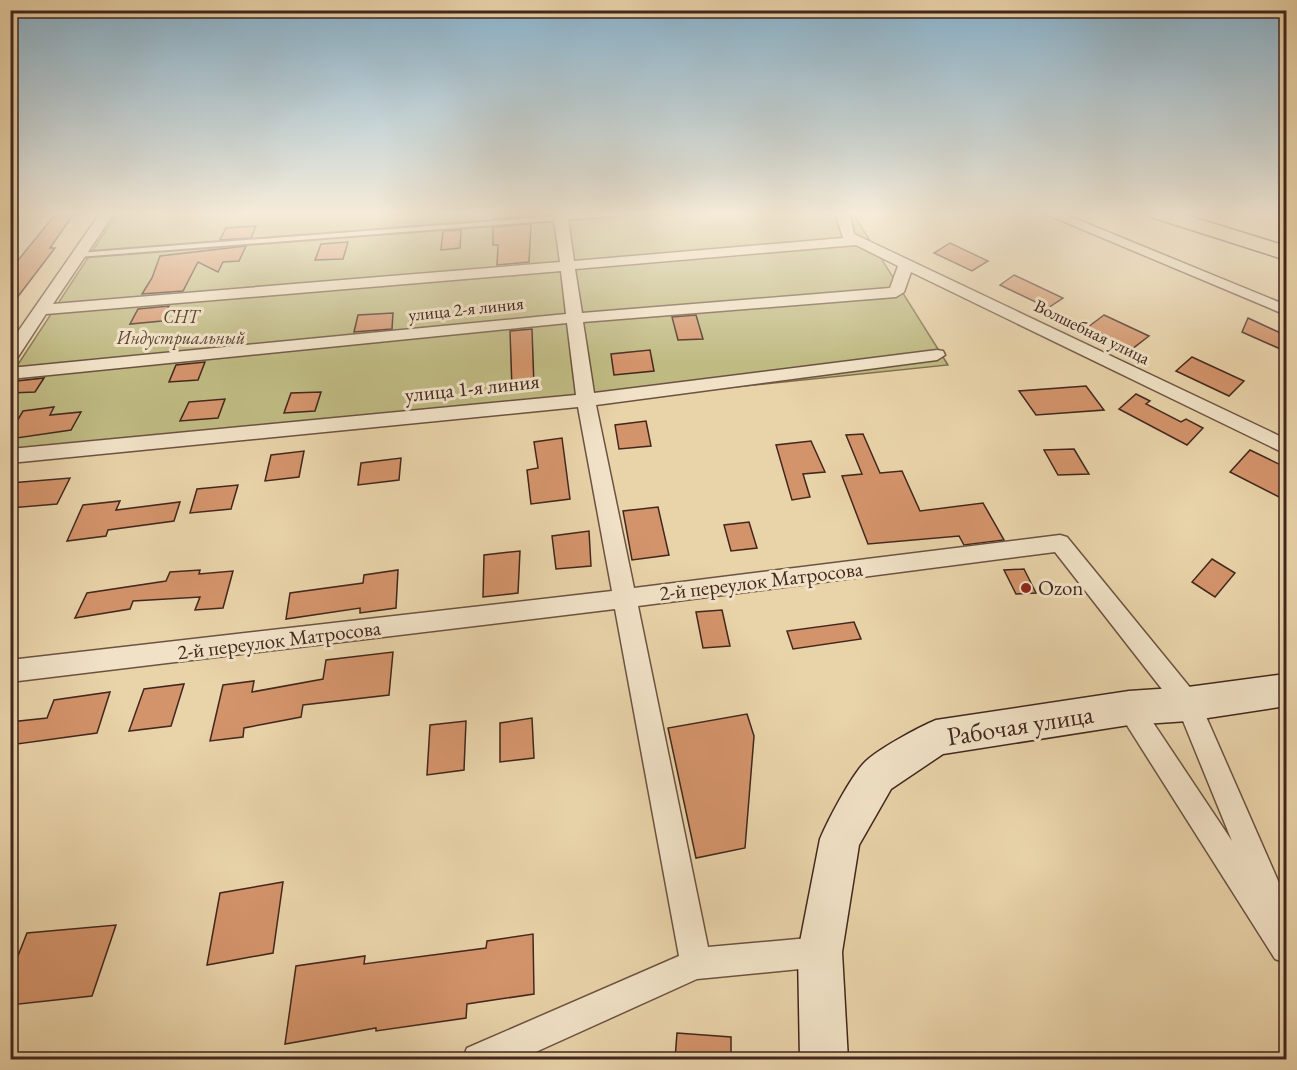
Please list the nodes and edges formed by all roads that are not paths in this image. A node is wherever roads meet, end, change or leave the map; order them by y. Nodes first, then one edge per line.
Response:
1 (73, 262) edge
2 (566, 262) edge
3 (600, 262) edge
4 (902, 262) edge
5 (1170, 262) edge
6 (906, 264) junction
7 (566, 265) junction
8 (41, 310) junction
9 (1287, 310) edge
10 (574, 318) junction
11 (937, 355) dead end
12 (10, 356) edge
13 (10, 374) edge
14 (586, 400) junction
15 (1287, 447) edge
16 (10, 456) edge
17 (623, 599) junction
18 (10, 671) edge
19 (1287, 690) edge
20 (1188, 704) junction
21 (1129, 708) junction
22 (1287, 933) edge
23 (1287, 948) edge
24 (820, 952) junction
25 (696, 964) junction
26 (479, 1059) edge
27 (824, 1059) edge

1 - 8 street
2 - 7 street
3 - 7 street
4 - 6 street, Волшебная улица
5 - 9 street
6 - 10 street, улица 2-я линия
6 - 15 street, Волшебная улица
7 - 8 street
7 - 10 street
8 - 12 street
10 - 13 street, улица 2-я линия
10 - 14 street
11 - 14 street, улица 1-я линия
14 - 16 street, улица 1-я линия
14 - 17 street
17 - 18 street, 2-й переулок Матросова
17 - 20 street, 2-й переулок Матросова
17 - 25 street
19 - 20 main road, Рабочая улица
20 - 21 main road, Рабочая улица
20 - 22 street, 2-й переулок Матросова
21 - 23 street
21 - 24 main road, Рабочая улица
24 - 25 street
24 - 27 main road, Рабочая улица
25 - 26 street

